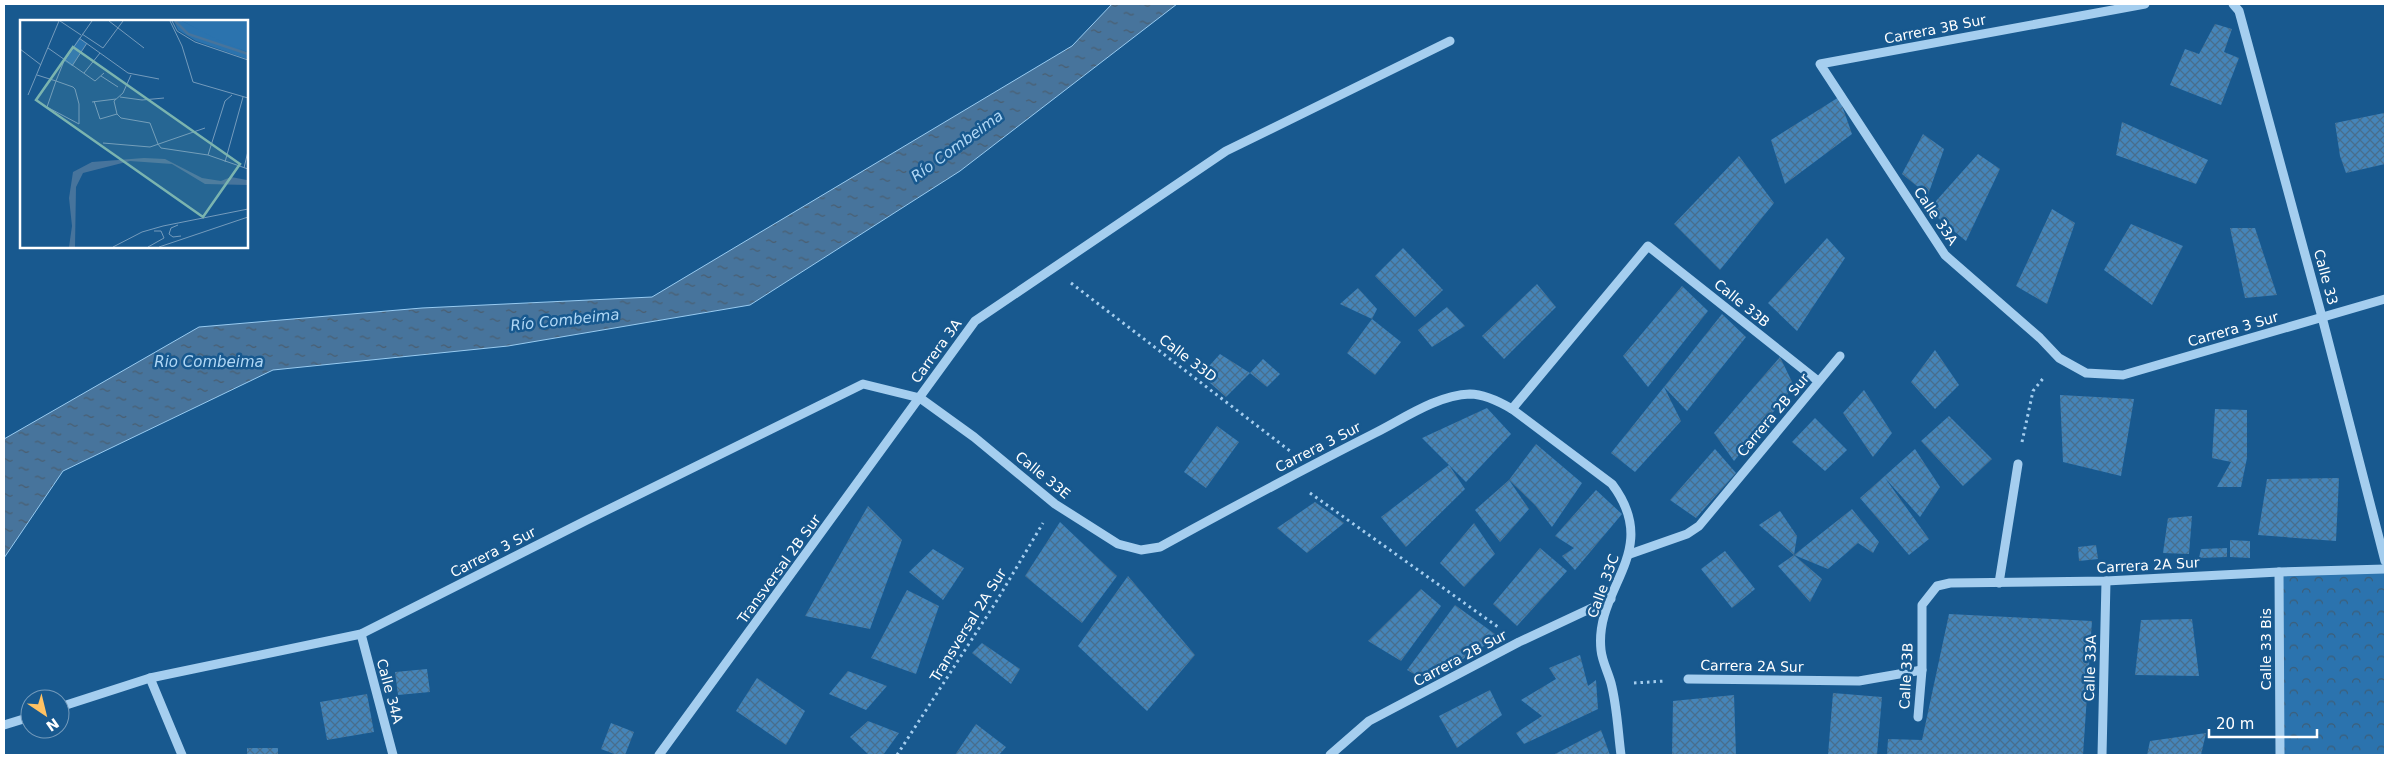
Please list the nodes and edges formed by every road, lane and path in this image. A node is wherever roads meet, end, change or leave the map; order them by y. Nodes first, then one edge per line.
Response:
1 (2145, 4) edge
2 (2233, 4) edge
3 (1450, 41) dead end
4 (1820, 64) joint
5 (1052, 269) junction
6 (2385, 299) edge
7 (2322, 317) junction
8 (1840, 356) dead end
9 (2059, 358) junction
10 (2086, 373) joint
11 (1818, 381) junction
12 (920, 398) junction
13 (1495, 399) joint
14 (1512, 408) junction
15 (2018, 464) joint
16 (1310, 466) junction
17 (1288, 478) junction
18 (1055, 504) junction
19 (1160, 547) joint
20 (1630, 554) junction
21 (2385, 561) edge
22 (2385, 569) edge
23 (2279, 572) junction
24 (2106, 581) junction
25 (1998, 583) junction
26 (1611, 599) junction
27 (1922, 605) joint
28 (361, 634) junction
29 (1519, 642) junction
30 (1922, 670) junction
31 (150, 678) junction
32 (1688, 679) joint
33 (1612, 685) junction
34 (70, 704) edge
35 (1918, 717) dead end
36 (20, 720) edge
37 (4, 725) edge
38 (182, 755) edge
39 (393, 755) edge
40 (659, 755) edge
41 (897, 755) edge
42 (1330, 755) edge
43 (1621, 755) edge
44 (2102, 755) edge
45 (2280, 755) edge

1 - 4 street, Carrera 3B Sur
2 - 7 street, Calle 33
3 - 5 street
4 - 9 street, Calle 33A
5 - 12 street, Carrera 3A
5 - 16 path, Calle 33D
6 - 7 street, Carrera 3 Sur
7 - 10 street, Carrera 3 Sur
7 - 21 street, Calle 33
8 - 11 street, Carrera 2B Sur
9 - 10 street, Calle 33A
9 - 15 path
11 - 14 street, Calle 33B
11 - 20 street, Carrera 2B Sur
12 - 18 street, Calle 33E
12 - 28 street, Carrera 3 Sur
12 - 40 street, Transversal 2B Sur
13 - 14 street, Calle 33C
13 - 16 street, Carrera 3 Sur
14 - 20 street, Calle 33C
15 - 25 street
16 - 17 street, Carrera 3 Sur
17 - 19 street, Carrera 3 Sur
17 - 29 path
18 - 19 street, Calle 33E
18 - 41 path, Transversal 2A Sur
20 - 26 street, Calle 33C
22 - 23 street, Carrera 2A Sur
23 - 24 street, Carrera 2A Sur
23 - 45 street, Calle 33 Bis
24 - 25 street, Carrera 2A Sur
24 - 44 street, Calle 33A
25 - 27 street, Carrera 2A Sur
26 - 29 street, Carrera 2B Sur
26 - 33 street, Calle 33C
27 - 30 street, Calle 33B
28 - 31 street, Carrera 3 Sur
28 - 39 street, Calle 34A
29 - 42 street, Carrera 2B Sur
30 - 32 street, Carrera 2A Sur
30 - 35 street, Calle 33B
31 - 34 street, Carrera 3 Sur
31 - 38 street
32 - 33 path, Carrera 2A Sur
33 - 43 street, Calle 33C
36 - 37 street

